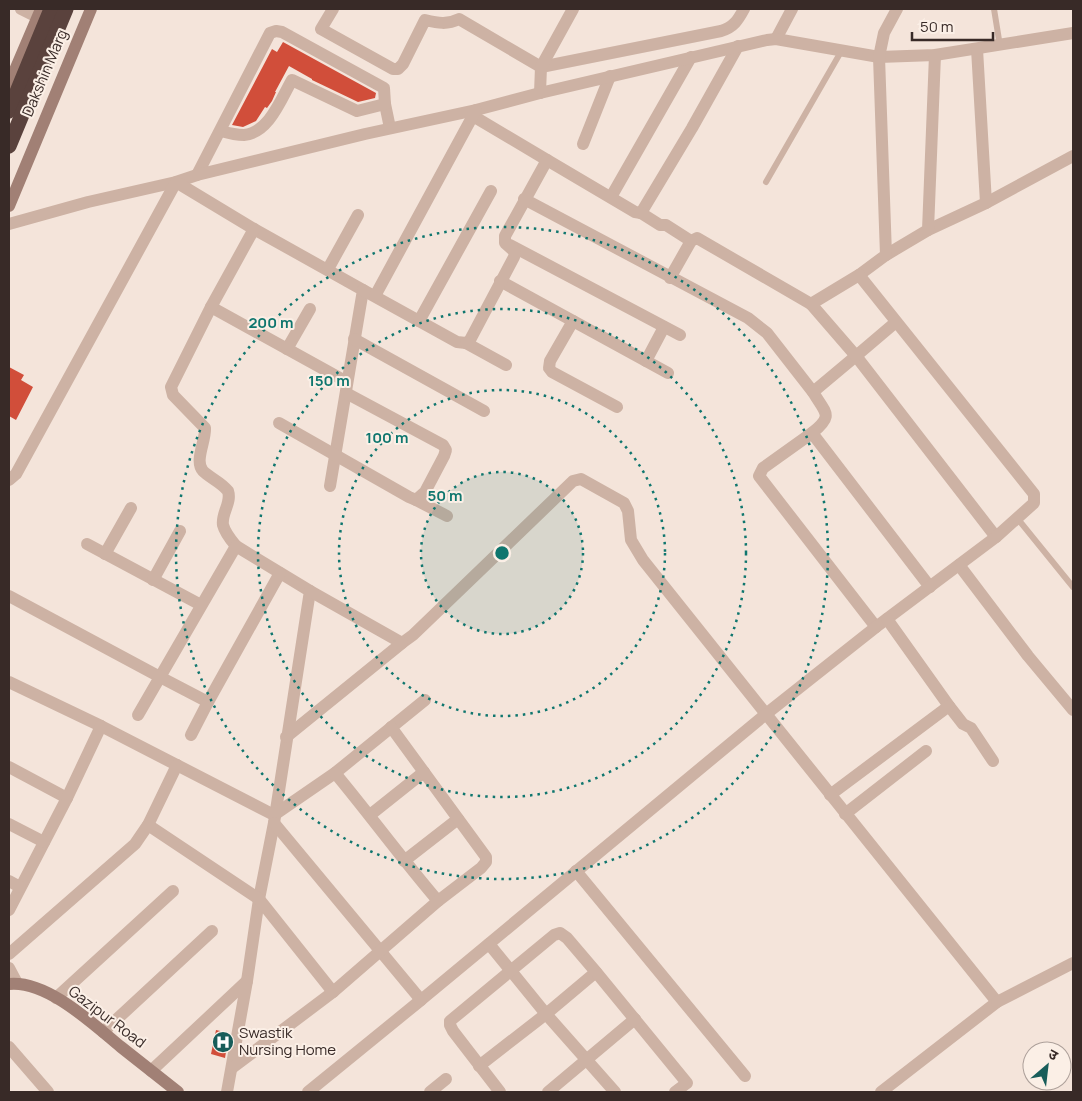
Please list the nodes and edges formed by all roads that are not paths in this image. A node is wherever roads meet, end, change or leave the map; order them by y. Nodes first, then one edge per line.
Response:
1 (21, 9) edge
2 (51, 9) edge
3 (66, 9) edge
4 (91, 9) edge
5 (333, 9) edge
6 (573, 9) edge
7 (744, 9) edge
8 (792, 9) edge
9 (897, 9) edge
10 (994, 9) edge
11 (39, 13) edge
12 (462, 14) edge
13 (424, 15) edge
14 (1073, 33) edge
15 (776, 39) junction
16 (738, 46) junction
17 (1000, 46) junction
18 (978, 49) junction
19 (842, 50) junction
20 (935, 55) junction
21 (691, 57) junction
22 (879, 57) junction
23 (540, 67) junction
24 (610, 76) junction
25 (9, 84) edge
26 (540, 93) junction
27 (385, 104) junction
28 (9, 111) edge
29 (475, 113) junction
30 (390, 128) junction
31 (220, 131) junction
32 (583, 144) dead end
33 (9, 146) edge
34 (1073, 156) edge
35 (547, 160) junction
36 (197, 175) junction
37 (176, 182) junction
38 (766, 182) dead end
39 (491, 191) dead end
40 (612, 197) junction
41 (524, 199) junction
42 (986, 203) junction
43 (9, 206) edge
44 (641, 213) junction
45 (358, 215) dead end
46 (9, 224) edge
47 (254, 229) junction
48 (928, 230) junction
49 (691, 241) junction
50 (505, 243) junction
51 (886, 254) junction
52 (328, 269) junction
53 (859, 275) junction
54 (670, 278) junction
55 (500, 282) junction
56 (363, 290) junction
57 (375, 296) junction
58 (811, 304) junction
59 (211, 307) junction
60 (310, 310) dead end
61 (419, 321) junction
62 (573, 321) junction
63 (896, 322) junction
64 (664, 327) junction
65 (680, 335) dead end
66 (354, 339) junction
67 (466, 343) junction
68 (287, 349) junction
69 (856, 356) junction
70 (646, 361) junction
71 (506, 365) dead end
72 (668, 373) dead end
73 (347, 387) junction
74 (813, 392) junction
75 (617, 407) dead end
76 (484, 411) dead end
77 (279, 424) dead end
78 (812, 433) junction
79 (335, 454) junction
80 (9, 480) edge
81 (330, 486) dead end
82 (416, 500) junction
83 (131, 508) dead end
84 (447, 516) dead end
85 (1017, 518) junction
86 (180, 531) dead end
87 (996, 536) junction
88 (87, 544) dead end
89 (236, 546) junction
90 (105, 554) junction
91 (959, 565) junction
92 (280, 573) junction
93 (153, 580) junction
94 (930, 587) junction
95 (1073, 587) edge
96 (310, 591) junction
97 (9, 596) edge
98 (200, 605) junction
99 (887, 619) junction
100 (876, 627) junction
101 (402, 643) junction
102 (160, 677) junction
103 (9, 682) edge
104 (425, 700) dead end
105 (208, 702) junction
106 (949, 706) junction
107 (1073, 710) edge
108 (766, 714) junction
109 (138, 715) dead end
110 (101, 726) junction
111 (391, 727) junction
112 (191, 735) dead end
113 (286, 737) junction
114 (926, 751) dead end
115 (993, 761) dead end
116 (177, 765) junction
117 (9, 767) edge
118 (424, 772) junction
119 (335, 773) junction
120 (830, 795) junction
121 (67, 798) junction
122 (845, 814) junction
123 (370, 815) junction
124 (274, 819) junction
125 (458, 819) junction
126 (9, 824) edge
127 (148, 825) junction
128 (44, 842) junction
129 (404, 861) junction
130 (576, 871) junction
131 (9, 881) edge
132 (20, 887) junction
133 (173, 891) dead end
134 (260, 899) junction
135 (438, 901) junction
136 (9, 910) edge
137 (212, 931) dead end
138 (489, 944) junction
139 (381, 953) junction
140 (9, 954) edge
141 (1073, 963) edge
142 (9, 968) edge
143 (511, 972) junction
144 (596, 972) junction
145 (247, 981) junction
146 (13, 983) edge
147 (333, 992) junction
148 (56, 998) junction
149 (420, 1000) junction
150 (997, 1002) junction
151 (546, 1014) junction
152 (636, 1019) junction
153 (103, 1032) junction
154 (9, 1047) edge
155 (587, 1061) junction
156 (480, 1066) junction
157 (232, 1068) junction
158 (151, 1071) junction
159 (745, 1076) dead end
160 (446, 1079) dead end
161 (691, 1088) edge
162 (48, 1092) edge
163 (178, 1092) edge
164 (228, 1092) edge
165 (308, 1092) edge
166 (430, 1092) edge
167 (500, 1092) edge
168 (548, 1092) edge
169 (615, 1092) edge
170 (675, 1092) edge
171 (881, 1092) edge

1 - 11 street
2 - 28 highway, Dakshin Marg
3 - 33 highway
4 - 43 street, Dakshin Marg
5 - 13 street
6 - 23 street
7 - 23 street
8 - 15 street
9 - 22 street
10 - 17 lane
11 - 25 street
12 - 13 street
12 - 23 street
14 - 17 street
15 - 16 street
15 - 19 street
16 - 21 street
16 - 44 street
17 - 18 street
18 - 20 street
18 - 42 street
19 - 22 street
19 - 38 lane
20 - 22 street
20 - 48 street
21 - 24 street
21 - 40 street
22 - 51 street
23 - 26 street
24 - 26 street
24 - 32 street
26 - 29 street
27 - 30 street
27 - 31 street
27 - 31 street
29 - 30 street
29 - 35 street
29 - 57 street
30 - 36 street
31 - 36 street
34 - 42 street
35 - 40 street
35 - 41 street
36 - 37 street
37 - 46 street
37 - 47 street
37 - 80 street
39 - 61 street
40 - 44 street
41 - 50 street
41 - 54 street
42 - 48 street
44 - 49 street
45 - 52 street
47 - 52 street
47 - 59 street
48 - 51 street
49 - 54 street
49 - 58 street
50 - 55 street
50 - 64 street
51 - 53 street
52 - 56 street
53 - 58 street
53 - 63 street
54 - 74 street
55 - 62 street
55 - 67 street
56 - 57 street
56 - 66 street
57 - 61 street
58 - 69 street
59 - 68 street
59 - 89 street
60 - 68 street
61 - 67 street
62 - 70 street
62 - 75 street
63 - 69 street
63 - 85 street
64 - 65 street
64 - 70 street
66 - 73 street
66 - 76 street
67 - 71 street
68 - 73 street
69 - 74 street
69 - 87 street
70 - 72 street
73 - 79 street
73 - 82 street
74 - 78 street
77 - 79 street
78 - 94 street
78 - 100 street
79 - 81 street
79 - 82 street
82 - 84 street
83 - 90 street
85 - 87 street
85 - 95 lane
86 - 93 street
87 - 91 street
88 - 90 street
89 - 92 street
89 - 98 street
90 - 93 street
91 - 94 street
91 - 107 street
92 - 96 street
92 - 105 street
93 - 98 street
94 - 99 street
96 - 101 street
96 - 113 street
97 - 102 street
98 - 102 street
99 - 100 street
99 - 106 street
100 - 108 street
101 - 108 street
101 - 113 street
102 - 105 street
102 - 109 street
103 - 110 street
104 - 111 street
105 - 112 street
106 - 115 street
106 - 120 street
108 - 120 street
108 - 130 street
110 - 116 street
110 - 121 street
111 - 118 street
111 - 119 street
113 - 124 street
114 - 122 street
116 - 124 street
116 - 127 street
117 - 121 street
118 - 123 street
118 - 125 street
119 - 123 street
119 - 124 street
120 - 122 street
121 - 128 street
122 - 150 street
123 - 129 street
124 - 134 street
124 - 139 street
125 - 129 street
125 - 135 street
126 - 128 street
127 - 134 street
127 - 140 street
128 - 132 street
129 - 135 street
130 - 138 street
130 - 159 street
131 - 132 street
132 - 136 street
133 - 148 street
134 - 145 street
134 - 147 street
135 - 139 street
137 - 153 street
138 - 143 street
138 - 149 street
139 - 147 street
139 - 149 street
141 - 150 street
142 - 146 street
143 - 144 street
143 - 151 street
143 - 156 street
144 - 151 street
144 - 152 street
145 - 157 street
145 - 158 street
146 - 148 street, Gazipur Road
147 - 157 street
148 - 153 street, Gazipur Road
149 - 165 street
150 - 171 street
151 - 155 street
151 - 156 street
152 - 155 street
152 - 161 street
153 - 158 street, Gazipur Road
154 - 162 street
155 - 168 street
155 - 169 street
156 - 167 street
157 - 164 street
158 - 163 street, Gazipur Road
160 - 166 street
161 - 170 street

